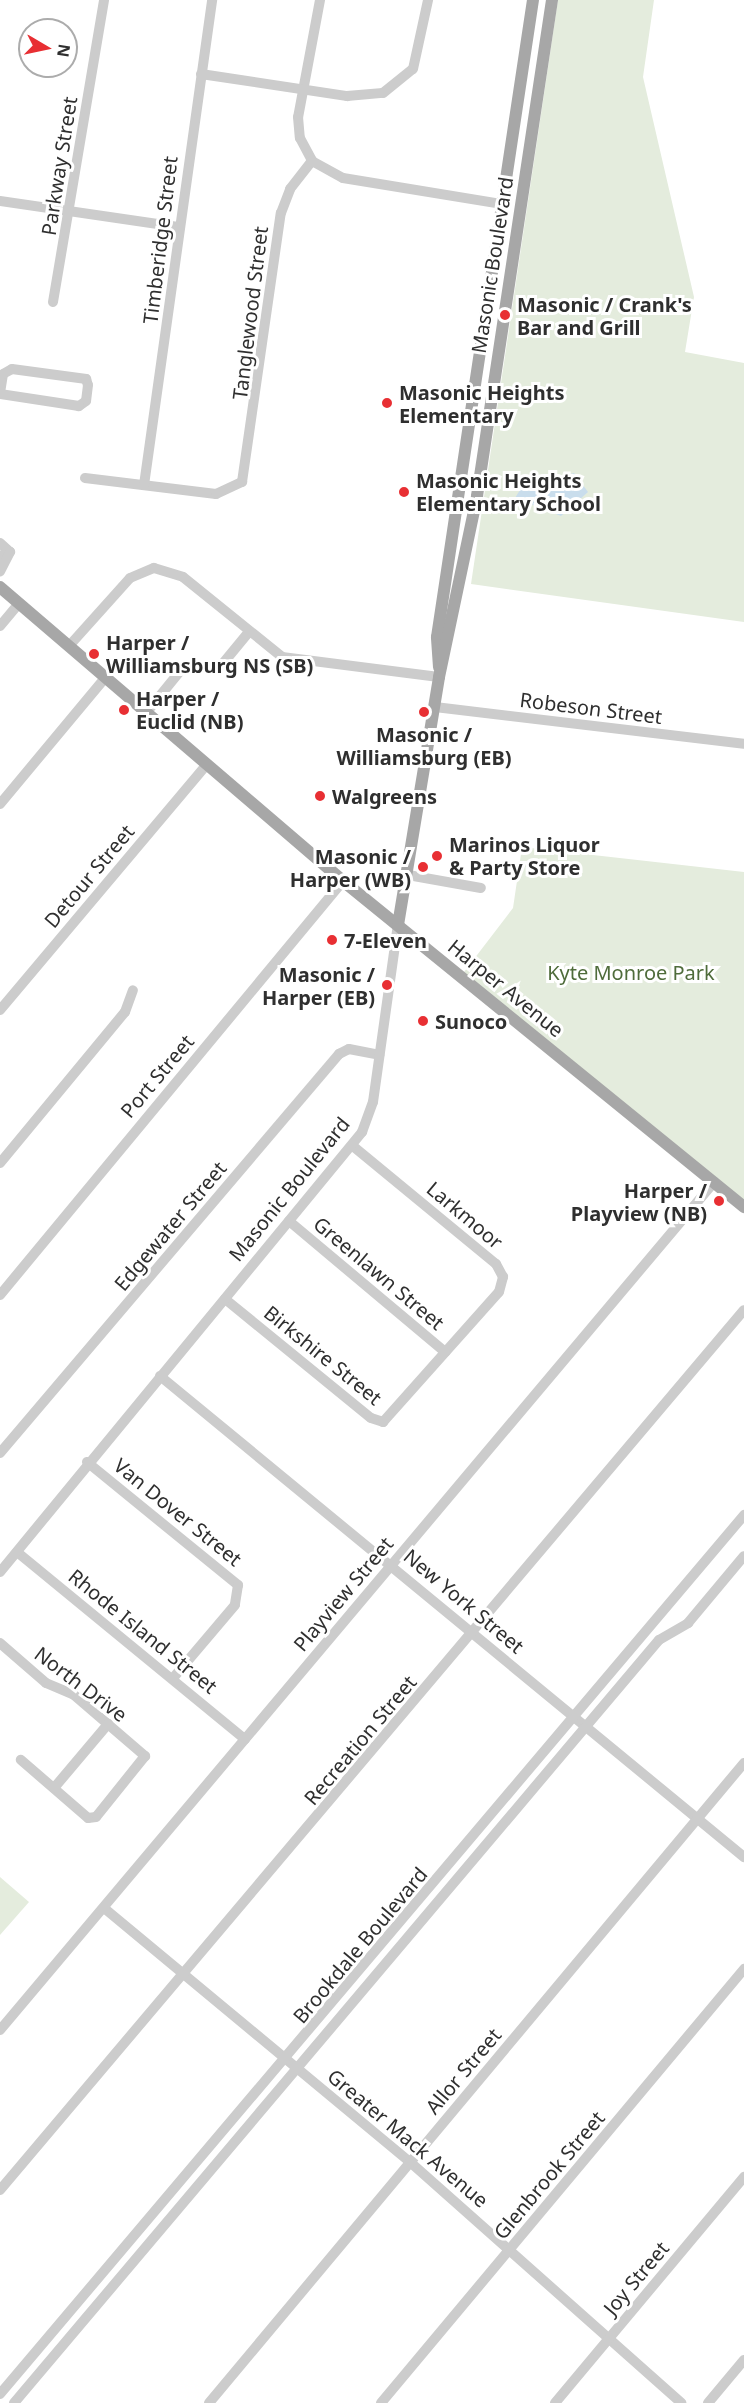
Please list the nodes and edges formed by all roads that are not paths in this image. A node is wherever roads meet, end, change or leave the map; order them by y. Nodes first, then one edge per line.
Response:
1 (104, 0) edge
2 (212, 0) edge
3 (320, 0) edge
4 (428, 0) edge
5 (533, 0) edge
6 (552, 0) edge
7 (524, 64) junction
8 (201, 74) junction
9 (306, 90) junction
10 (535, 110) junction
11 (312, 161) junction
12 (0, 201) edge
13 (501, 205) junction
14 (72, 212) junction
15 (178, 228) junction
16 (516, 242) junction
17 (489, 282) junction
18 (53, 302) dead end
19 (497, 362) junction
20 (0, 394) edge
21 (461, 474) junction
22 (85, 478) dead end
23 (144, 485) junction
24 (477, 496) junction
25 (473, 520) junction
26 (452, 533) junction
27 (0, 543) edge
28 (5, 554) edge
29 (0, 572) edge
30 (464, 576) junction
31 (446, 577) junction
32 (0, 587) edge
33 (19, 603) junction
34 (0, 626) edge
35 (248, 633) junction
36 (69, 646) junction
37 (220, 667) dead end
38 (182, 670) dead end
39 (439, 677) junction
40 (105, 678) junction
41 (435, 707) junction
42 (146, 712) junction
43 (744, 744) edge
44 (206, 765) junction
45 (0, 804) edge
46 (408, 875) junction
47 (343, 881) junction
48 (481, 888) dead end
49 (398, 926) junction
50 (133, 990) dead end
51 (0, 1010) edge
52 (379, 1055) junction
53 (353, 1146) junction
54 (0, 1164) edge
55 (714, 1182) junction
56 (744, 1207) edge
57 (289, 1221) junction
58 (0, 1295) edge
59 (225, 1299) junction
60 (744, 1310) edge
61 (445, 1352) junction
62 (160, 1376) junction
63 (0, 1453) edge
64 (87, 1462) junction
65 (744, 1515) edge
66 (17, 1552) junction
67 (744, 1556) edge
68 (391, 1564) junction
69 (0, 1572) edge
70 (474, 1632) junction
71 (0, 1644) edge
72 (173, 1678) junction
73 (574, 1716) junction
74 (108, 1724) junction
75 (588, 1727) junction
76 (245, 1739) junction
77 (21, 1760) dead end
78 (744, 1763) edge
79 (54, 1788) junction
80 (697, 1819) junction
81 (744, 1857) edge
82 (104, 1908) junction
83 (744, 1969) edge
84 (186, 1975) junction
85 (0, 2030) edge
86 (287, 2060) junction
87 (300, 2070) junction
88 (410, 2163) junction
89 (744, 2177) edge
90 (0, 2190) edge
91 (510, 2249) junction
92 (609, 2338) junction
93 (744, 2360) edge
94 (0, 2394) edge
95 (14, 2403) edge
96 (209, 2403) edge
97 (381, 2403) edge
98 (555, 2403) edge
99 (681, 2403) edge
100 (708, 2403) edge

1 - 14 street, Parkway Street
2 - 8 street, Timberidge Street
3 - 9 street
4 - 9 street
5 - 7 main road, Masonic Boulevard
6 - 10 main road, Masonic Boulevard
7 - 10 main road
7 - 13 main road, Masonic Boulevard
8 - 9 street
8 - 15 street, Timberidge Street
9 - 11 street
10 - 16 main road, Masonic Boulevard
11 - 13 street
11 - 23 street, Tanglewood Street
12 - 14 street
13 - 16 main road
13 - 17 main road, Masonic Boulevard
14 - 15 street
14 - 18 street, Parkway Street
15 - 23 street, Timberidge Street
16 - 19 main road, Masonic Boulevard
17 - 19 main road
17 - 21 main road, Masonic Boulevard
19 - 24 main road, Masonic Boulevard
20 - 20 street
21 - 24 main road
21 - 26 main road, Masonic Boulevard
22 - 23 street, Tanglewood Street
24 - 25 main road, Masonic Boulevard
25 - 26 main road
25 - 30 main road, Masonic Boulevard
26 - 31 main road, Masonic Boulevard
27 - 28 street
28 - 29 street
30 - 31 main road
30 - 39 main road, Masonic Boulevard
31 - 39 main road, Masonic Boulevard
32 - 33 main road, Harper Avenue
33 - 34 street
33 - 36 main road, Harper Avenue
35 - 36 street
35 - 37 street
35 - 39 street
36 - 40 main road, Harper Avenue
38 - 42 street
39 - 41 main road, Masonic Boulevard
40 - 42 main road, Harper Avenue
40 - 45 street
41 - 43 street, Robeson Street
41 - 46 main road, Masonic Boulevard
42 - 44 main road, Harper Avenue
44 - 47 main road, Harper Avenue
44 - 51 street, Detour Street
46 - 48 street
46 - 49 main road, Masonic Boulevard
47 - 49 main road, Harper Avenue
47 - 58 street, Port Street
49 - 52 street, Masonic Boulevard
49 - 55 main road, Harper Avenue
50 - 54 street
52 - 53 street, Masonic Boulevard
52 - 63 street, Edgewater Street
53 - 57 street, Masonic Boulevard
53 - 61 street, Larkmoor
55 - 56 main road, Harper Avenue
55 - 68 street, Playview Street
57 - 59 street, Masonic Boulevard
57 - 61 street, Greenlawn Street
59 - 61 street, Birkshire Street
59 - 62 street, Masonic Boulevard
60 - 70 street, Recreation Street
62 - 64 street, Masonic Boulevard
62 - 68 street, New York Street
64 - 66 street, Masonic Boulevard
64 - 72 street, Van Dover Street
65 - 73 street, Brookdale Boulevard
66 - 69 street, Masonic Boulevard
66 - 72 street, Rhode Island Street
67 - 75 street, Brookdale Boulevard
68 - 70 street, New York Street
68 - 76 street, Playview Street
70 - 73 street, New York Street
70 - 84 street, Recreation Street
71 - 74 street, North Drive
72 - 76 street, Rhode Island Street
73 - 75 street, New York Street
73 - 86 street, Brookdale Boulevard
74 - 79 street
74 - 79 street, North Drive
75 - 80 street, New York Street
75 - 87 street, Brookdale Boulevard
76 - 82 street, Playview Street
77 - 79 street, North Drive
78 - 80 street, Allor Street
80 - 81 street, New York Street
80 - 88 street, Allor Street
82 - 84 street, Greater Mack Avenue
82 - 85 street, Playview Street
83 - 91 street, Glenbrook Street
84 - 86 street, Greater Mack Avenue
84 - 90 street, Recreation Street
86 - 87 street, Greater Mack Avenue
86 - 94 street, Brookdale Boulevard
87 - 88 street, Greater Mack Avenue
87 - 95 street, Brookdale Boulevard
88 - 91 street, Greater Mack Avenue
88 - 96 street, Allor Street
89 - 92 street, Joy Street
91 - 92 street, Greater Mack Avenue
91 - 97 street, Glenbrook Street
92 - 98 street, Joy Street
92 - 99 street, Greater Mack Avenue
93 - 100 street

